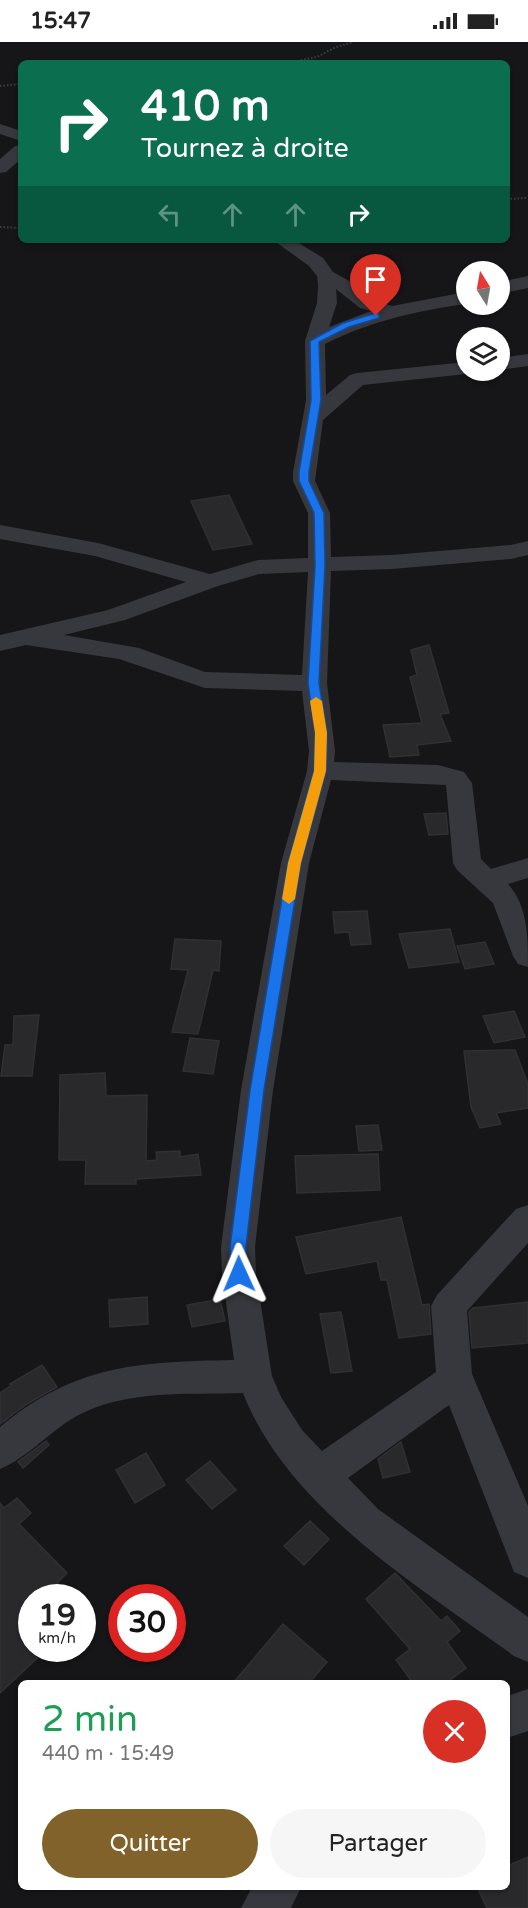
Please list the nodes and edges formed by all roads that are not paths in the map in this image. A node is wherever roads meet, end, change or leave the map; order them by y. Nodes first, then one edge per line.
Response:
1 (0, 129) edge
2 (18, 135) edge
3 (18, 153) edge
4 (0, 168) edge
5 (287, 243) edge
6 (326, 276) junction
7 (528, 282) edge
8 (510, 286) edge
9 (456, 299) edge
10 (393, 312) junction
11 (315, 341) junction
12 (528, 360) edge
13 (510, 363) edge
14 (456, 369) edge
15 (313, 418) junction
16 (0, 532) edge
17 (528, 548) edge
18 (320, 566) junction
19 (210, 581) junction
20 (26, 638) junction
21 (0, 643) edge
22 (314, 683) junction
23 (320, 771) junction
24 (528, 868) edge
25 (487, 880) junction
26 (528, 956) edge
27 (528, 1219) edge
28 (454, 1374) junction
29 (254, 1376) junction
30 (0, 1451) edge
31 (319, 1476) junction
32 (528, 1558) edge
33 (528, 1642) edge
34 (528, 1710) edge
35 (510, 1716) edge
36 (277, 1890) edge
37 (264, 1908) edge

1 - 2 street
3 - 4 street
5 - 6 street
6 - 10 street
6 - 11 street
7 - 8 street
9 - 10 street
10 - 11 street
11 - 15 street
12 - 13 street
14 - 15 street
15 - 18 street
16 - 19 street
17 - 18 street
18 - 19 street
18 - 22 street
19 - 20 street
20 - 21 street
20 - 22 street
22 - 23 street
23 - 25 street
23 - 29 street
24 - 25 street
25 - 26 street
27 - 28 street
28 - 31 street
28 - 32 street
29 - 30 street
29 - 31 street
31 - 33 street
34 - 35 street
36 - 37 street

